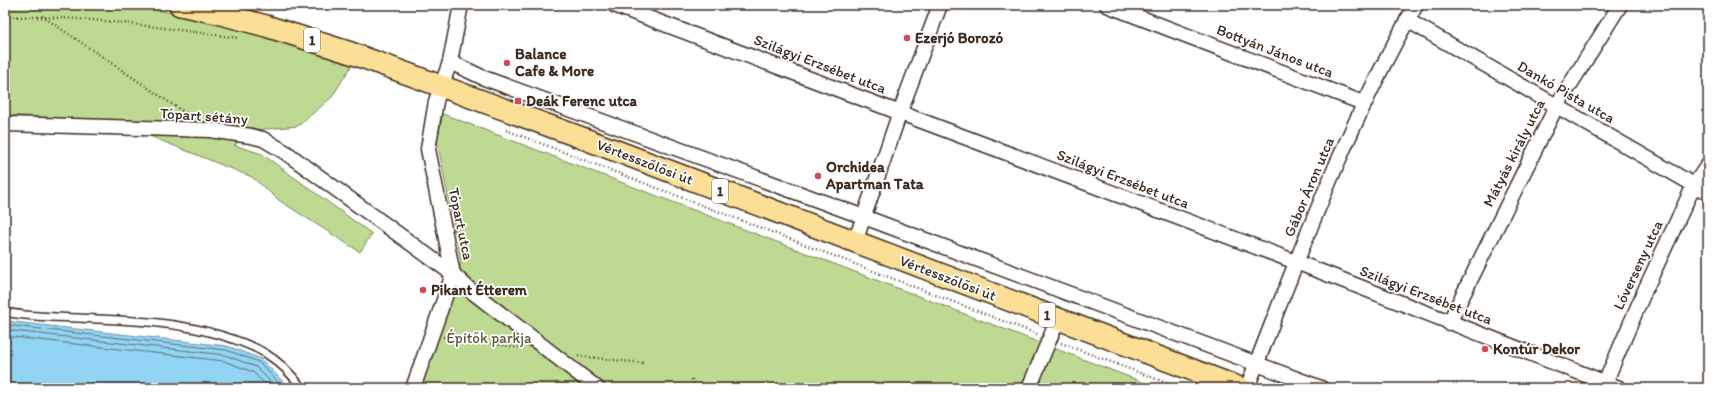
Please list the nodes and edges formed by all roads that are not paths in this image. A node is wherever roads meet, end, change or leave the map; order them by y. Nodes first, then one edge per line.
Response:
1 (180, 5) edge
2 (461, 5) edge
3 (614, 5) edge
4 (940, 5) edge
5 (1107, 5) edge
6 (1416, 5) edge
7 (1620, 5) edge
8 (1407, 20) junction
9 (450, 62) junction
10 (441, 86) junction
11 (1363, 103) junction
12 (1556, 107) junction
13 (900, 112) junction
14 (5, 124) edge
15 (1708, 164) edge
16 (1694, 185) junction
17 (1708, 193) edge
18 (864, 217) junction
19 (855, 242) junction
20 (1296, 262) junction
21 (454, 274) junction
22 (6, 312) edge
23 (1058, 319) junction
24 (1449, 323) junction
25 (1256, 364) junction
26 (1605, 383) junction
27 (302, 388) edge
28 (413, 388) edge
29 (597, 388) edge
30 (1029, 388) edge
31 (1240, 388) edge
32 (1247, 388) edge
33 (1321, 388) edge
34 (1619, 388) edge

1 - 10 main road, Vértesszőlősi út / 1
2 - 9 street
3 - 13 street, Szilágyi Erzsébet utca
4 - 13 street
5 - 11 street, Bottyán János utca
6 - 8 street, Gábor Áron utca
7 - 12 street, Mátyás király utca
8 - 11 street, Gábor Áron utca
8 - 12 street, Dankó Pista utca
9 - 10 street
9 - 18 street, Vértesszőlősi út
10 - 19 main road, Vértesszőlősi út / 1
10 - 21 street, Tópart utca
11 - 20 street, Gábor Áron utca
12 - 16 street, Dankó Pista utca
12 - 24 street, Mátyás király utca
13 - 18 street
13 - 20 street, Szilágyi Erzsébet utca
14 - 21 street, Tópart sétány
15 - 16 street, Lóverseny utca
16 - 17 street, Dankó Pista utca
16 - 26 street, Lóverseny utca
18 - 19 street
18 - 25 street, Vértesszőlősi út
19 - 23 main road, Vértesszőlősi út / 1
20 - 24 street, Szilágyi Erzsébet utca
20 - 25 street, Gábor Áron utca
21 - 28 street, Tópart utca
21 - 29 street, Tópart sétány
22 - 27 lane
23 - 30 street
23 - 31 main road, Vértesszőlősi út / 1
24 - 26 street, Szilágyi Erzsébet utca
25 - 32 street, Gábor Áron utca
25 - 33 street, Vértesszőlősi út
26 - 34 street, Szilágyi Erzsébet utca

